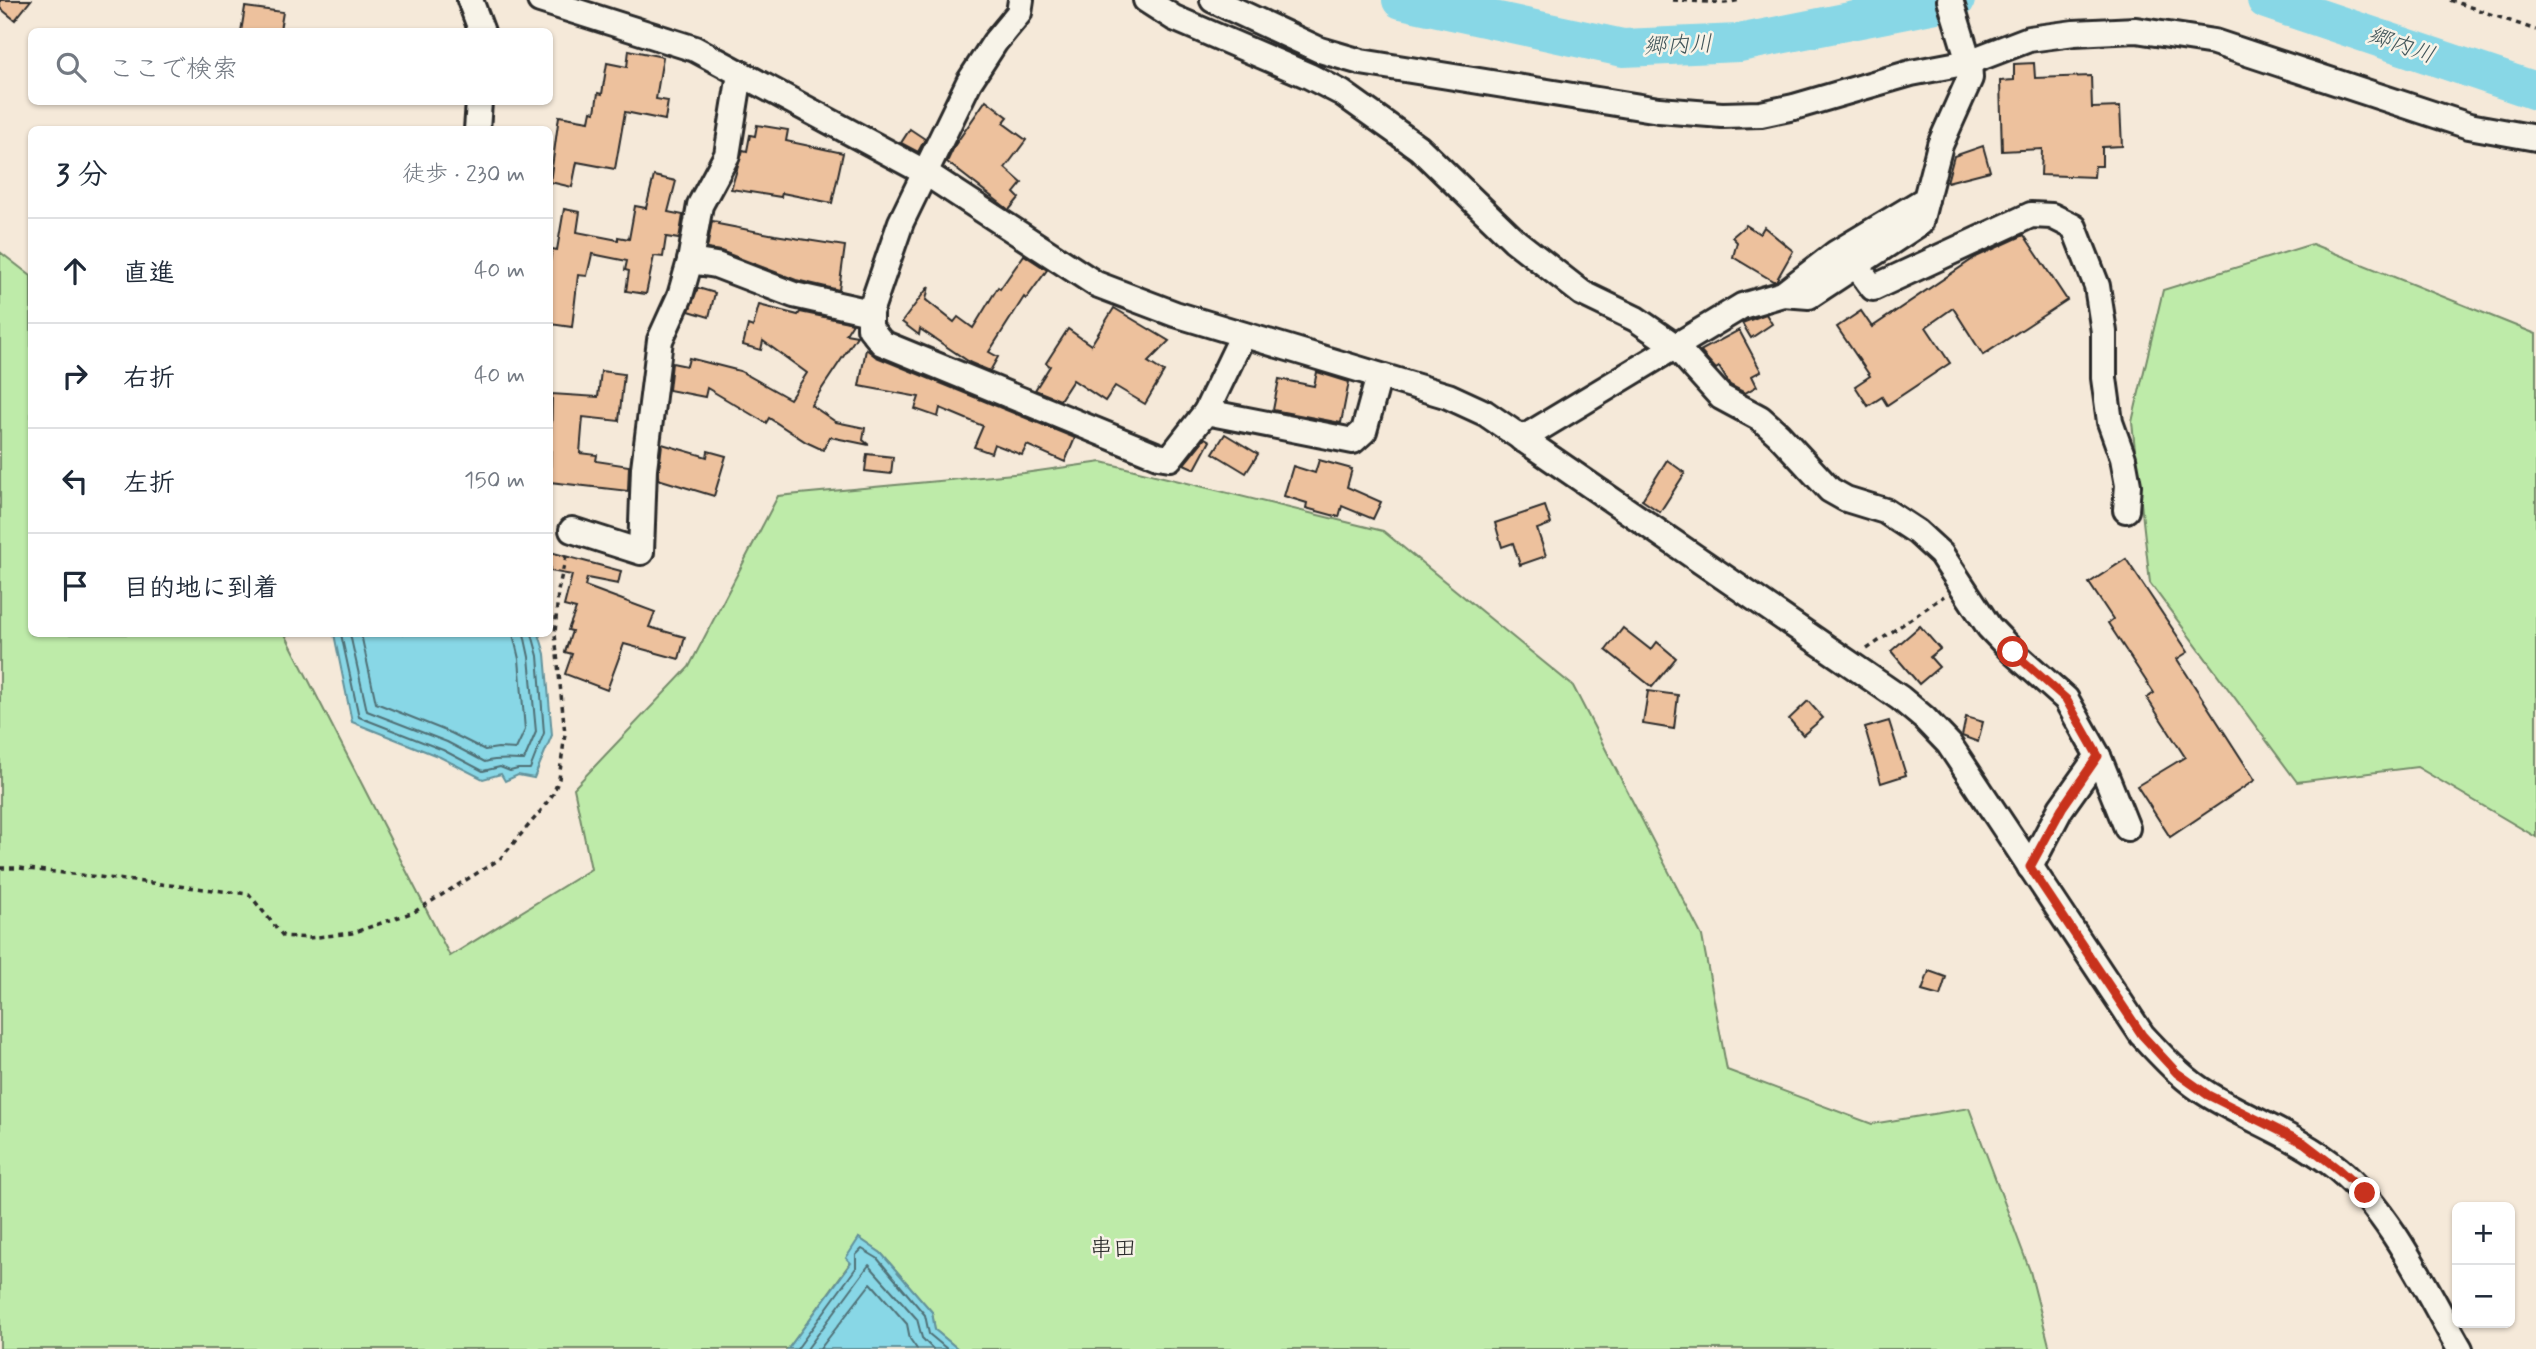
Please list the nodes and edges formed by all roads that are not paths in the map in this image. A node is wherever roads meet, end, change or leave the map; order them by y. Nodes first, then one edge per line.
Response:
1 (470, 0) edge
2 (540, 0) edge
3 (1021, 0) edge
4 (1146, 0) edge
5 (1213, 0) edge
6 (1951, 0) edge
7 (480, 28) edge
8 (1968, 57) junction
9 (740, 74) junction
10 (479, 105) edge
11 (477, 126) edge
12 (2536, 138) edge
13 (926, 173) junction
14 (1926, 199) junction
15 (690, 261) junction
16 (1856, 265) junction
17 (1783, 294) junction
18 (870, 312) junction
19 (1243, 335) junction
20 (1675, 346) junction
21 (1379, 376) junction
22 (1206, 412) junction
23 (1522, 439) junction
24 (2126, 510) dead end
25 (572, 530) road end
26 (2098, 756) junction
27 (2127, 828) dead end
28 (2030, 867) junction
29 (2460, 1349) edge

1 - 7 street
2 - 9 street
3 - 13 street
4 - 20 street
5 - 8 street
6 - 8 street
8 - 12 street
8 - 14 street
9 - 13 street
9 - 15 street
10 - 11 street
13 - 18 street
13 - 19 street
14 - 16 street
14 - 17 street
15 - 18 street
15 - 25 street
16 - 17 street
16 - 24 street
17 - 20 street
18 - 22 street
19 - 21 street
19 - 22 street
20 - 23 street
20 - 26 street
21 - 22 street
21 - 23 street
23 - 28 street
26 - 27 street
26 - 28 street
28 - 29 street

